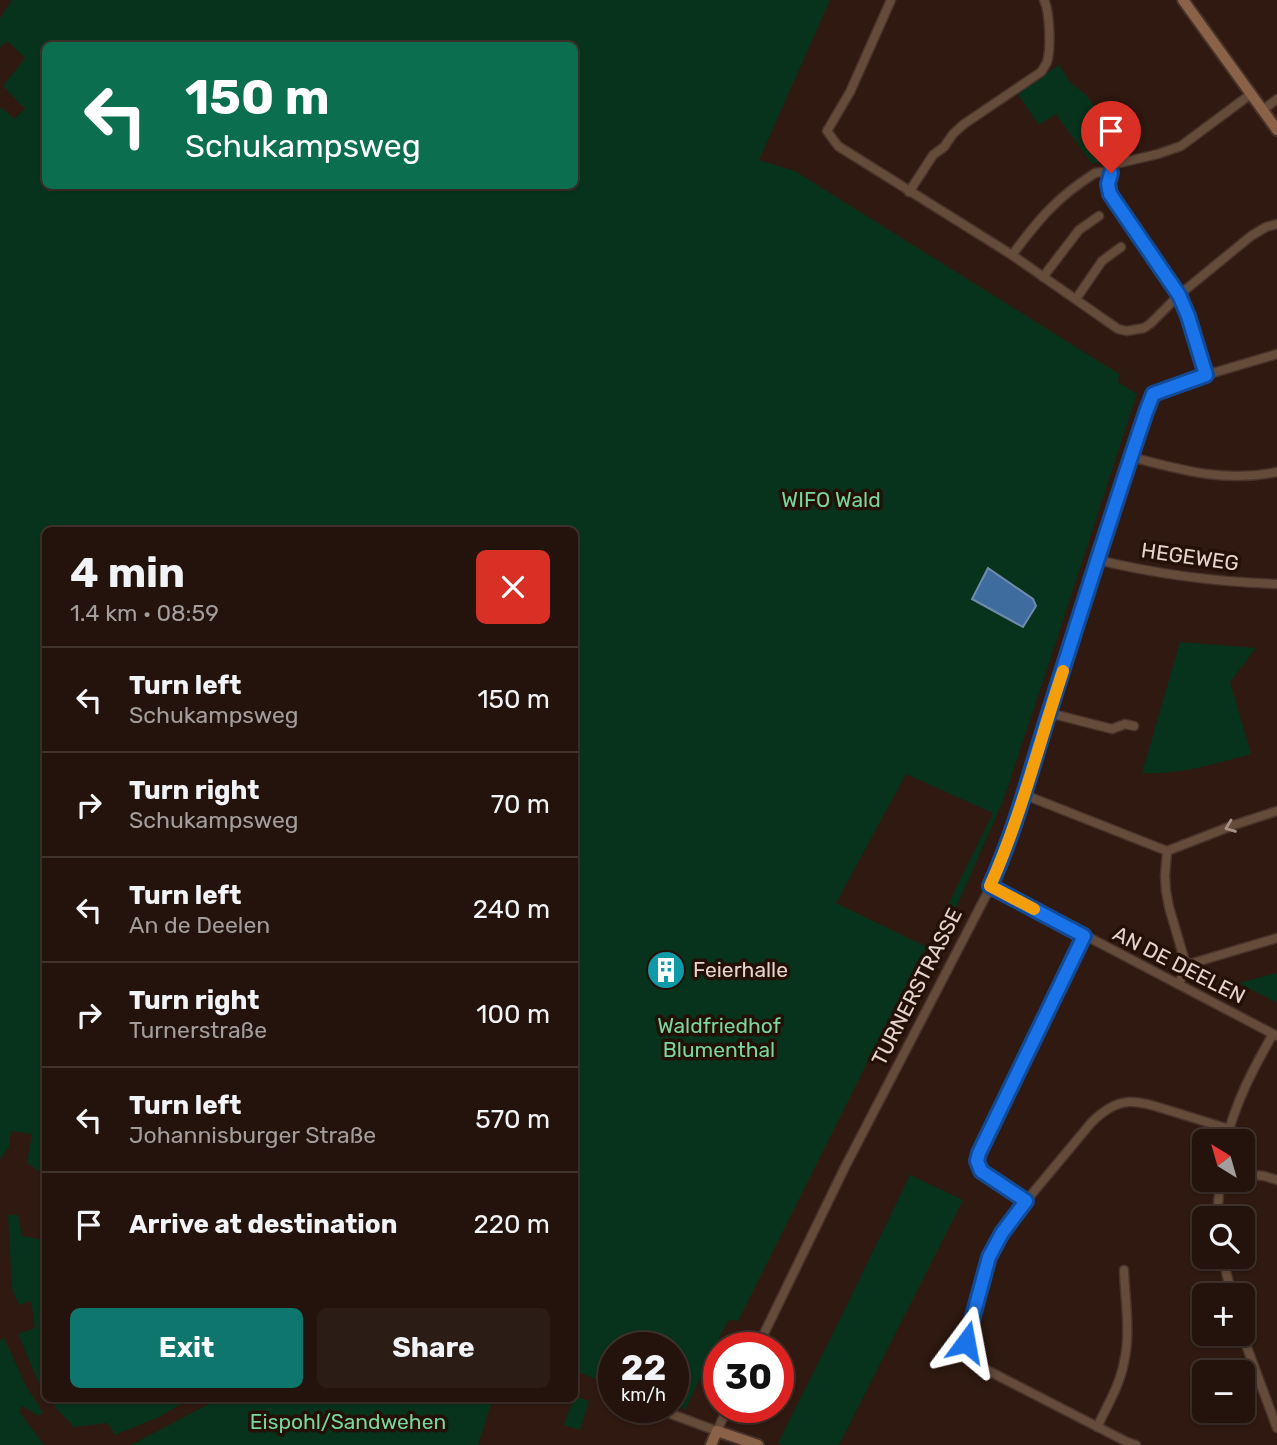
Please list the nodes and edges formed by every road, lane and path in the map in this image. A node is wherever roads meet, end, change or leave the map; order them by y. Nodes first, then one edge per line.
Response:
1 (891, 0) edge
2 (1044, 0) edge
3 (1183, 0) edge
4 (1251, 94) junction
5 (1277, 99) edge
6 (1263, 110) junction
7 (1277, 130) edge
8 (1111, 173) junction
9 (909, 192) junction
10 (1099, 216) dead end
11 (1277, 224) edge
12 (1121, 247) dead end
13 (1012, 256) junction
14 (1043, 277) junction
15 (1179, 295) junction
16 (1076, 299) junction
17 (1277, 354) edge
18 (1206, 375) junction
19 (1131, 457) junction
20 (1277, 472) edge
21 (1098, 560) junction
22 (1277, 584) edge
23 (1049, 713) junction
24 (1134, 726) dead end
25 (1025, 795) junction
26 (1277, 811) edge
27 (1167, 851) junction
28 (990, 886) junction
29 (1084, 936) junction
30 (1277, 938) edge
31 (1186, 965) junction
32 (1179, 984) junction
33 (1275, 1035) edge
34 (1229, 1129) joint
35 (1255, 1175) edge
36 (1277, 1180) edge
37 (1026, 1201) junction
38 (1124, 1270) dead end
39 (765, 1332) edge
40 (1246, 1346) edge
41 (689, 1421) edge
42 (721, 1423) edge
43 (1097, 1427) junction
44 (1277, 1428) edge
45 (717, 1431) junction
46 (711, 1445) edge
47 (758, 1445) edge
48 (1136, 1445) edge

1 - 9 street
2 - 9 street
3 - 4 main road
4 - 6 main road
4 - 8 street
5 - 6 street
6 - 7 main road
8 - 13 street
8 - 15 street
9 - 13 street
10 - 14 street
11 - 15 street
12 - 16 street
13 - 14 street
14 - 16 street
15 - 16 street
15 - 18 street
17 - 18 street, TURNERSTRASSE
18 - 19 street, TURNERSTRASSE
19 - 20 street
19 - 21 street, TURNERSTRASSE
21 - 22 street, HEGEWEG
21 - 23 street, TURNERSTRASSE
23 - 24 street
23 - 25 street, TURNERSTRASSE
25 - 27 street
25 - 28 street, TURNERSTRASSE
26 -> 27 street
27 - 31 street
28 - 29 street, AN DE DEELEN
28 - 39 street, TURNERSTRASSE
29 - 32 street, AN DE DEELEN
29 - 37 street
30 - 31 street
31 - 32 street
32 - 33 street, AN DE DEELEN
33 - 34 street
34 - 37 street
35 - 36 street
37 - 43 street
38 - 43 street
40 - 44 street
41 - 45 street
42 - 45 street
43 - 48 street
45 - 46 main road
45 - 47 main road

